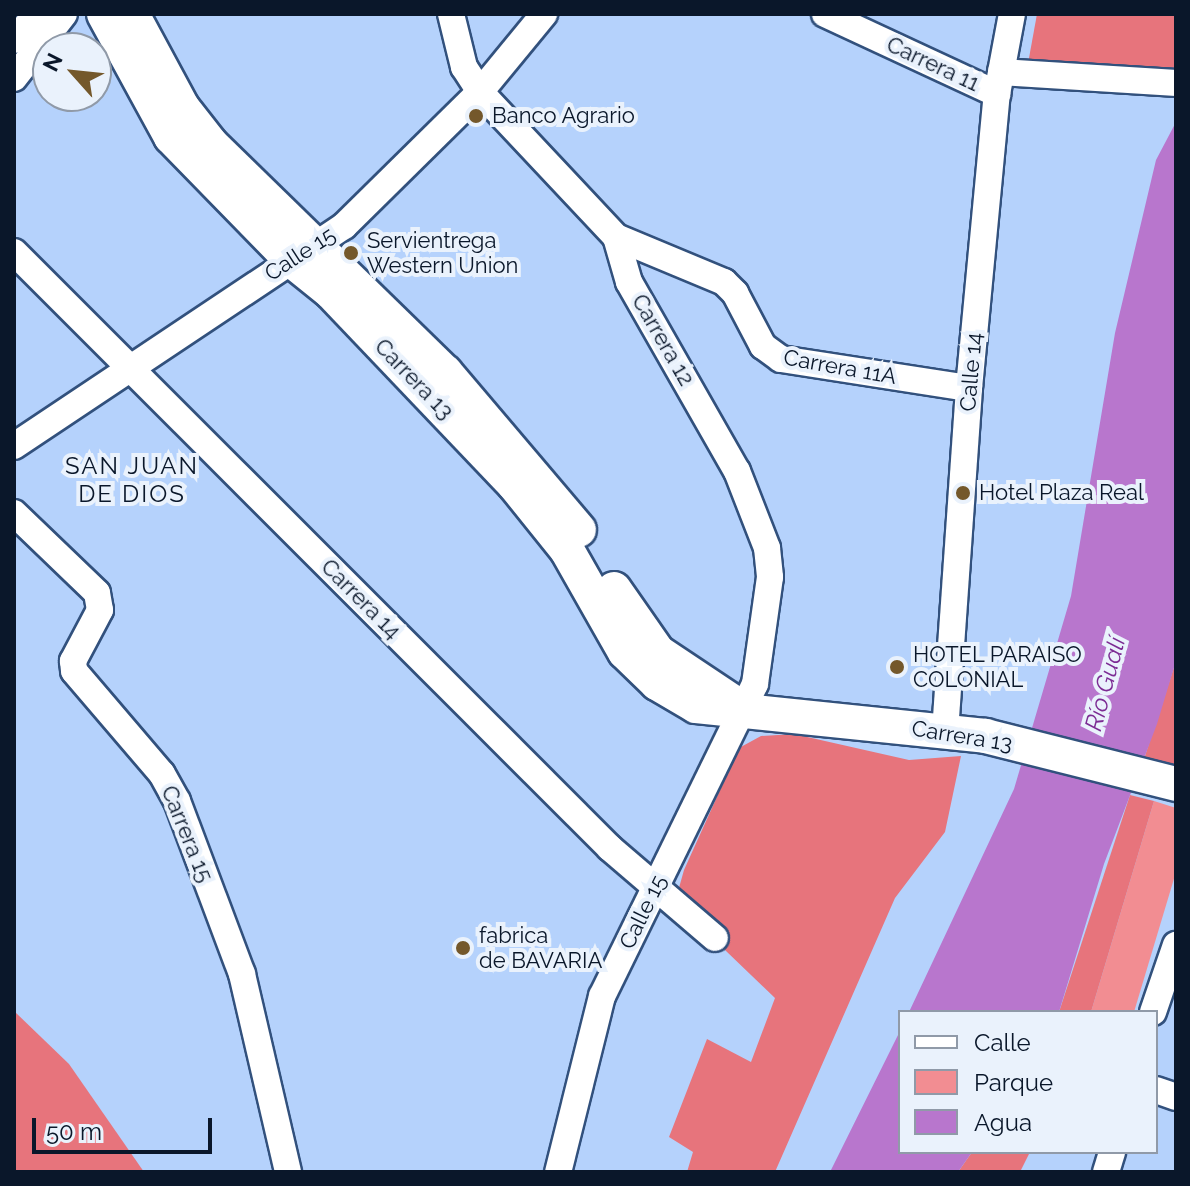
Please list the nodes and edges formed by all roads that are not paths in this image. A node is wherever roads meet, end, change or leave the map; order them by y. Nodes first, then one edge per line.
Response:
1 (37, 14) edge
2 (64, 14) edge
3 (104, 14) edge
4 (132, 14) edge
5 (451, 14) edge
6 (544, 14) edge
7 (825, 14) edge
8 (1012, 14) edge
9 (14, 40) edge
10 (14, 78) edge
11 (999, 83) junction
12 (1176, 83) edge
13 (480, 92) junction
14 (616, 237) junction
15 (302, 251) junction
16 (14, 252) edge
17 (129, 368) junction
18 (969, 388) junction
19 (14, 446) edge
20 (14, 513) edge
21 (744, 708) junction
22 (945, 732) junction
23 (1174, 783) edge
24 (655, 887) junction
25 (715, 938) dead end
26 (1176, 945) edge
27 (1154, 1010) edge
28 (288, 1172) edge
29 (558, 1172) edge

1 - 9 street
2 - 10 street
3 - 15 street, Carrera 13
4 - 15 street, Carrera 13
5 - 13 street, Carrera 12
6 - 13 street, Calle 15
7 - 11 street, Carrera 11
8 - 11 street, Calle 14
11 - 12 street, Carrera 11
11 - 18 street, Calle 14
13 - 14 street, Carrera 12
13 - 15 street, Calle 15
14 - 18 street, Carrera 11A
14 - 21 street, Carrera 12
15 - 17 street, Calle 15
15 - 21 street, Carrera 13
16 - 17 street, Carrera 14
17 - 19 street, Calle 15
17 - 24 street, Carrera 14
18 - 22 street, Calle 14
20 - 28 street, Carrera 15
21 - 22 street, Carrera 13
21 - 24 street, Calle 15
22 - 23 street, Carrera 13
24 - 25 street, Carrera 14
24 - 29 street, Calle 15
26 - 27 street

